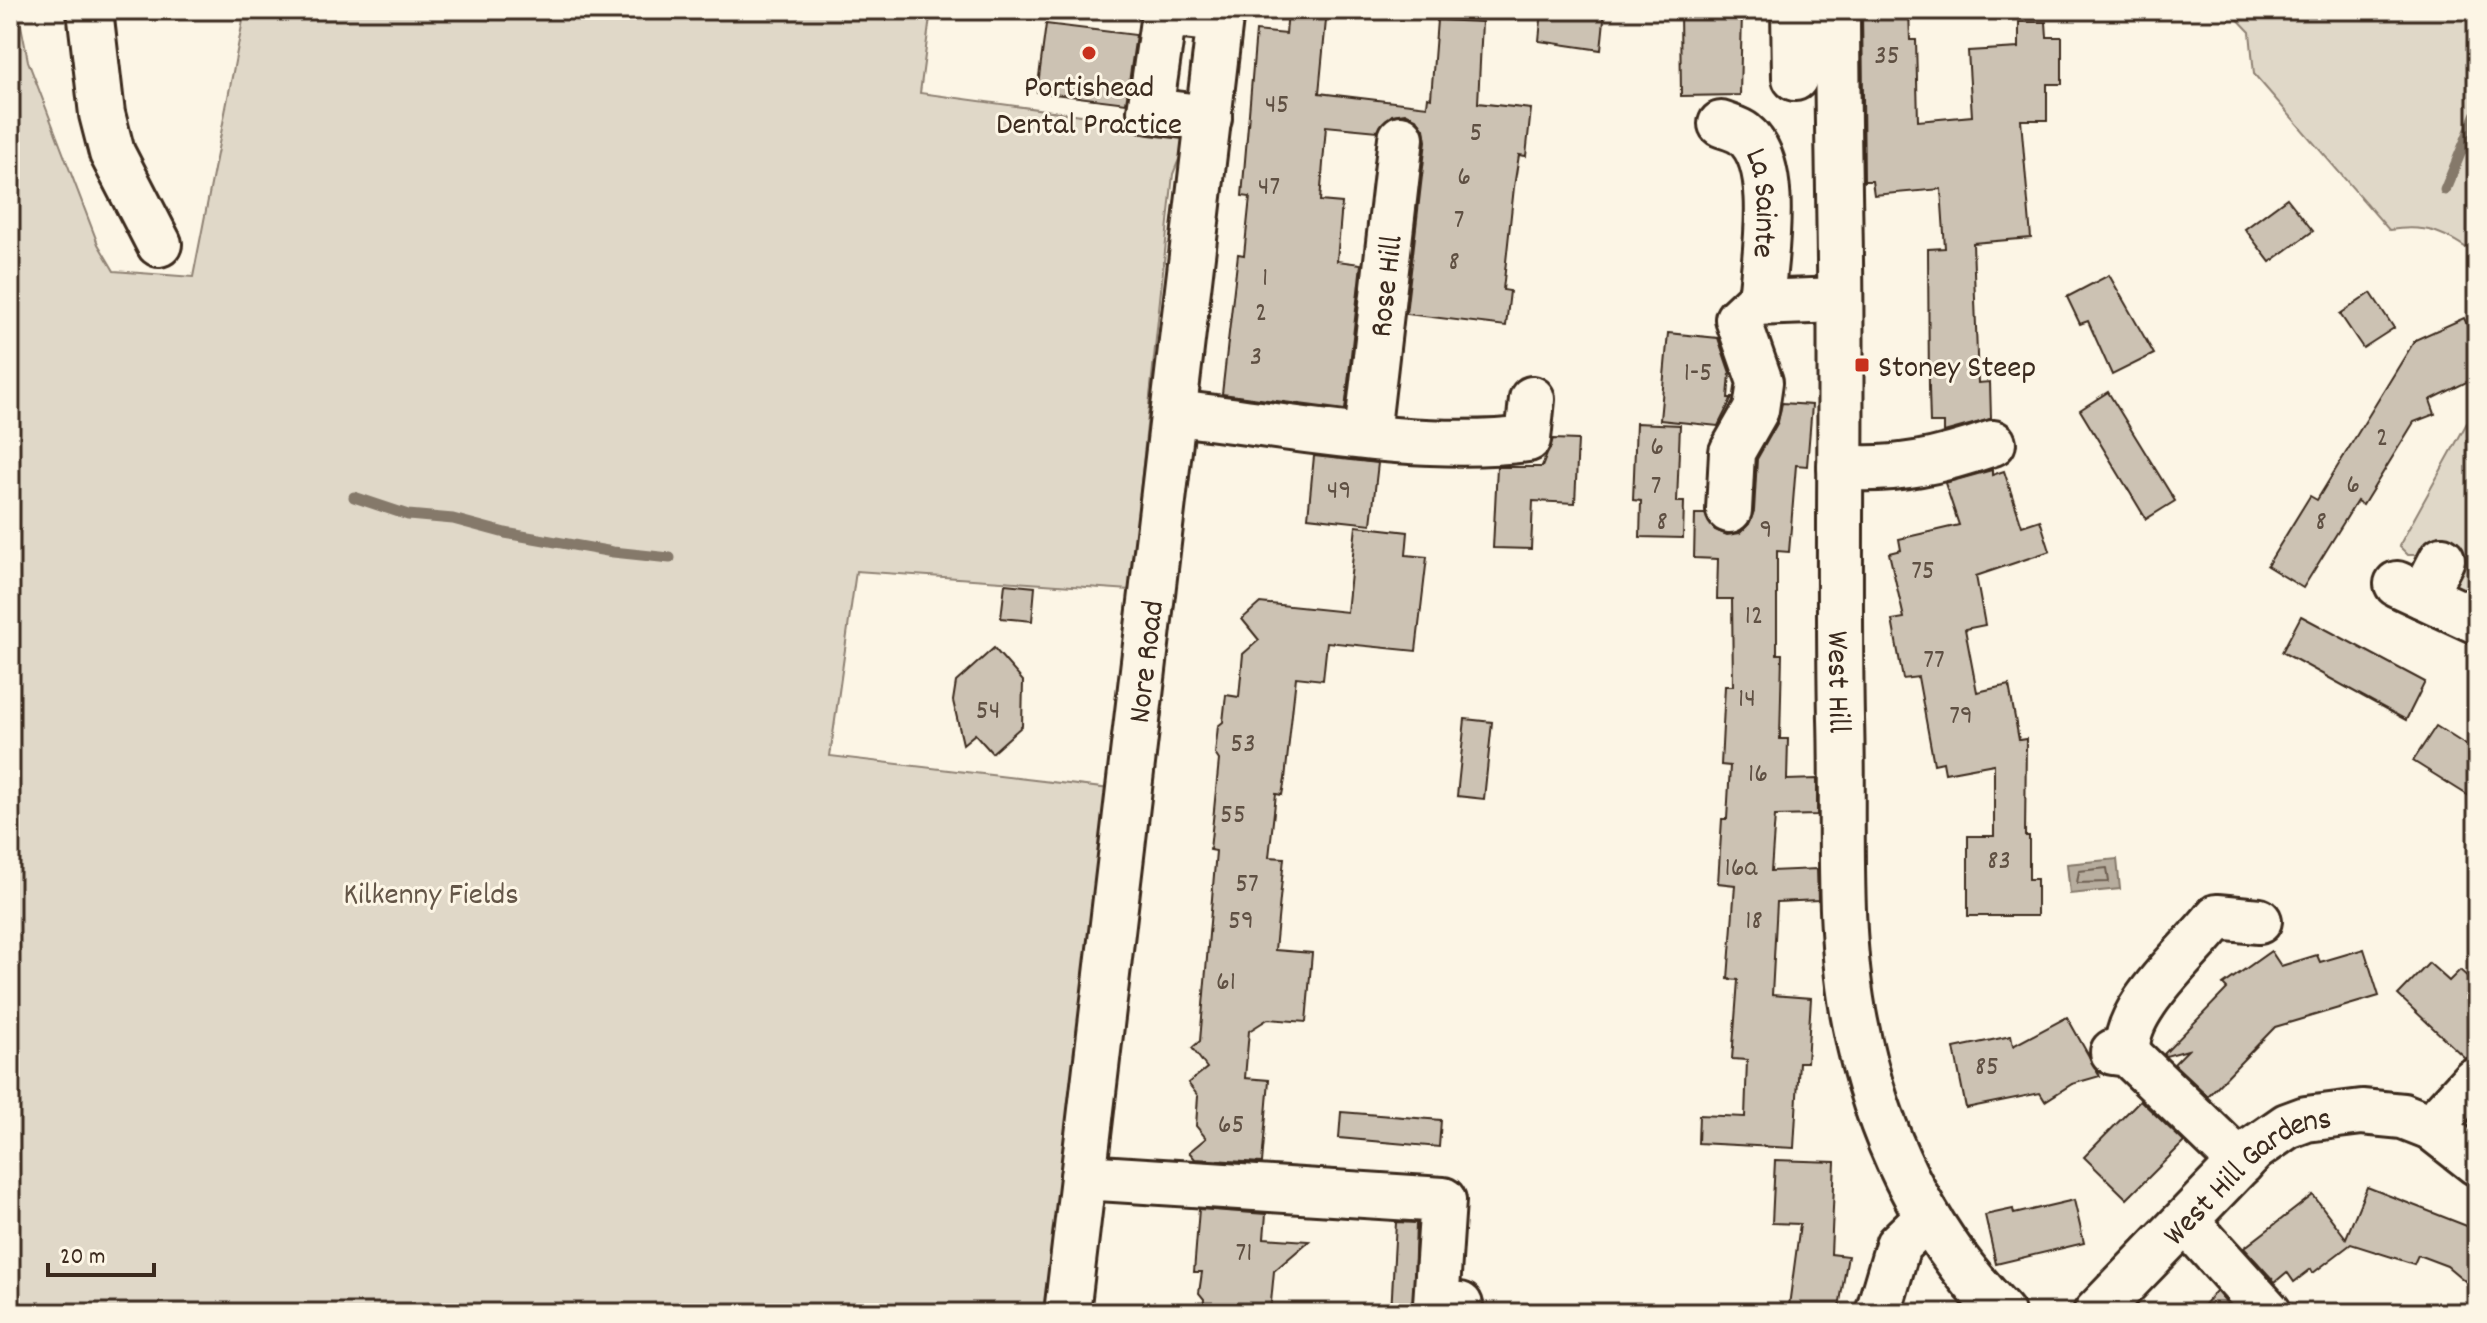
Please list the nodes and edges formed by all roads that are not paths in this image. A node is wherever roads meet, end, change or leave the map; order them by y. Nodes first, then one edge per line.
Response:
1 (90, 10) edge
2 (1794, 10) edge
3 (1837, 10) edge
4 (1220, 15) edge
5 (1795, 78) dead end
6 (1209, 118) junction
7 (1721, 124) dead end
8 (1401, 138) dead end
9 (159, 244) dead end
10 (1840, 300) junction
11 (1761, 302) junction
12 (1532, 399) dead end
13 (1175, 413) junction
14 (1367, 435) junction
15 (1993, 443) dead end
16 (1840, 467) junction
17 (1729, 510) dead end
18 (2421, 579) dead end
19 (2477, 621) edge
20 (2259, 921) dead end
21 (2473, 1081) dead end
22 (2431, 1127) junction
23 (2241, 1163) junction
24 (2477, 1163) edge
25 (1083, 1177) junction
26 (1926, 1218) junction
27 (2186, 1221) junction
28 (1460, 1305) dead end
29 (1067, 1313) edge
30 (1878, 1313) edge
31 (2002, 1313) edge
32 (2096, 1313) edge
33 (2269, 1313) edge

1 - 9 street
2 - 5 street
3 - 10 street, West Hill
4 - 6 street, Nore Road
4 - 6 street
6 - 13 street, Nore Road
7 - 11 street, La Sainte
8 - 14 street, Rose Hill
10 - 11 street, La Sainte
10 - 16 street, West Hill
11 - 17 street, La Sainte
12 - 14 street
13 - 14 street
13 - 25 street, Nore Road
15 - 16 street
16 - 26 street, West Hill
18 - 19 street
20 - 23 street
21 - 22 street
22 - 23 street, West Hill Gardens
22 - 24 street, West Hill Gardens
23 - 27 street, West Hill Gardens
25 - 28 street
25 - 29 street, Nore Road
26 - 30 street
26 - 31 street, West Hill
27 - 32 street, West Hill Gardens
27 - 33 street

